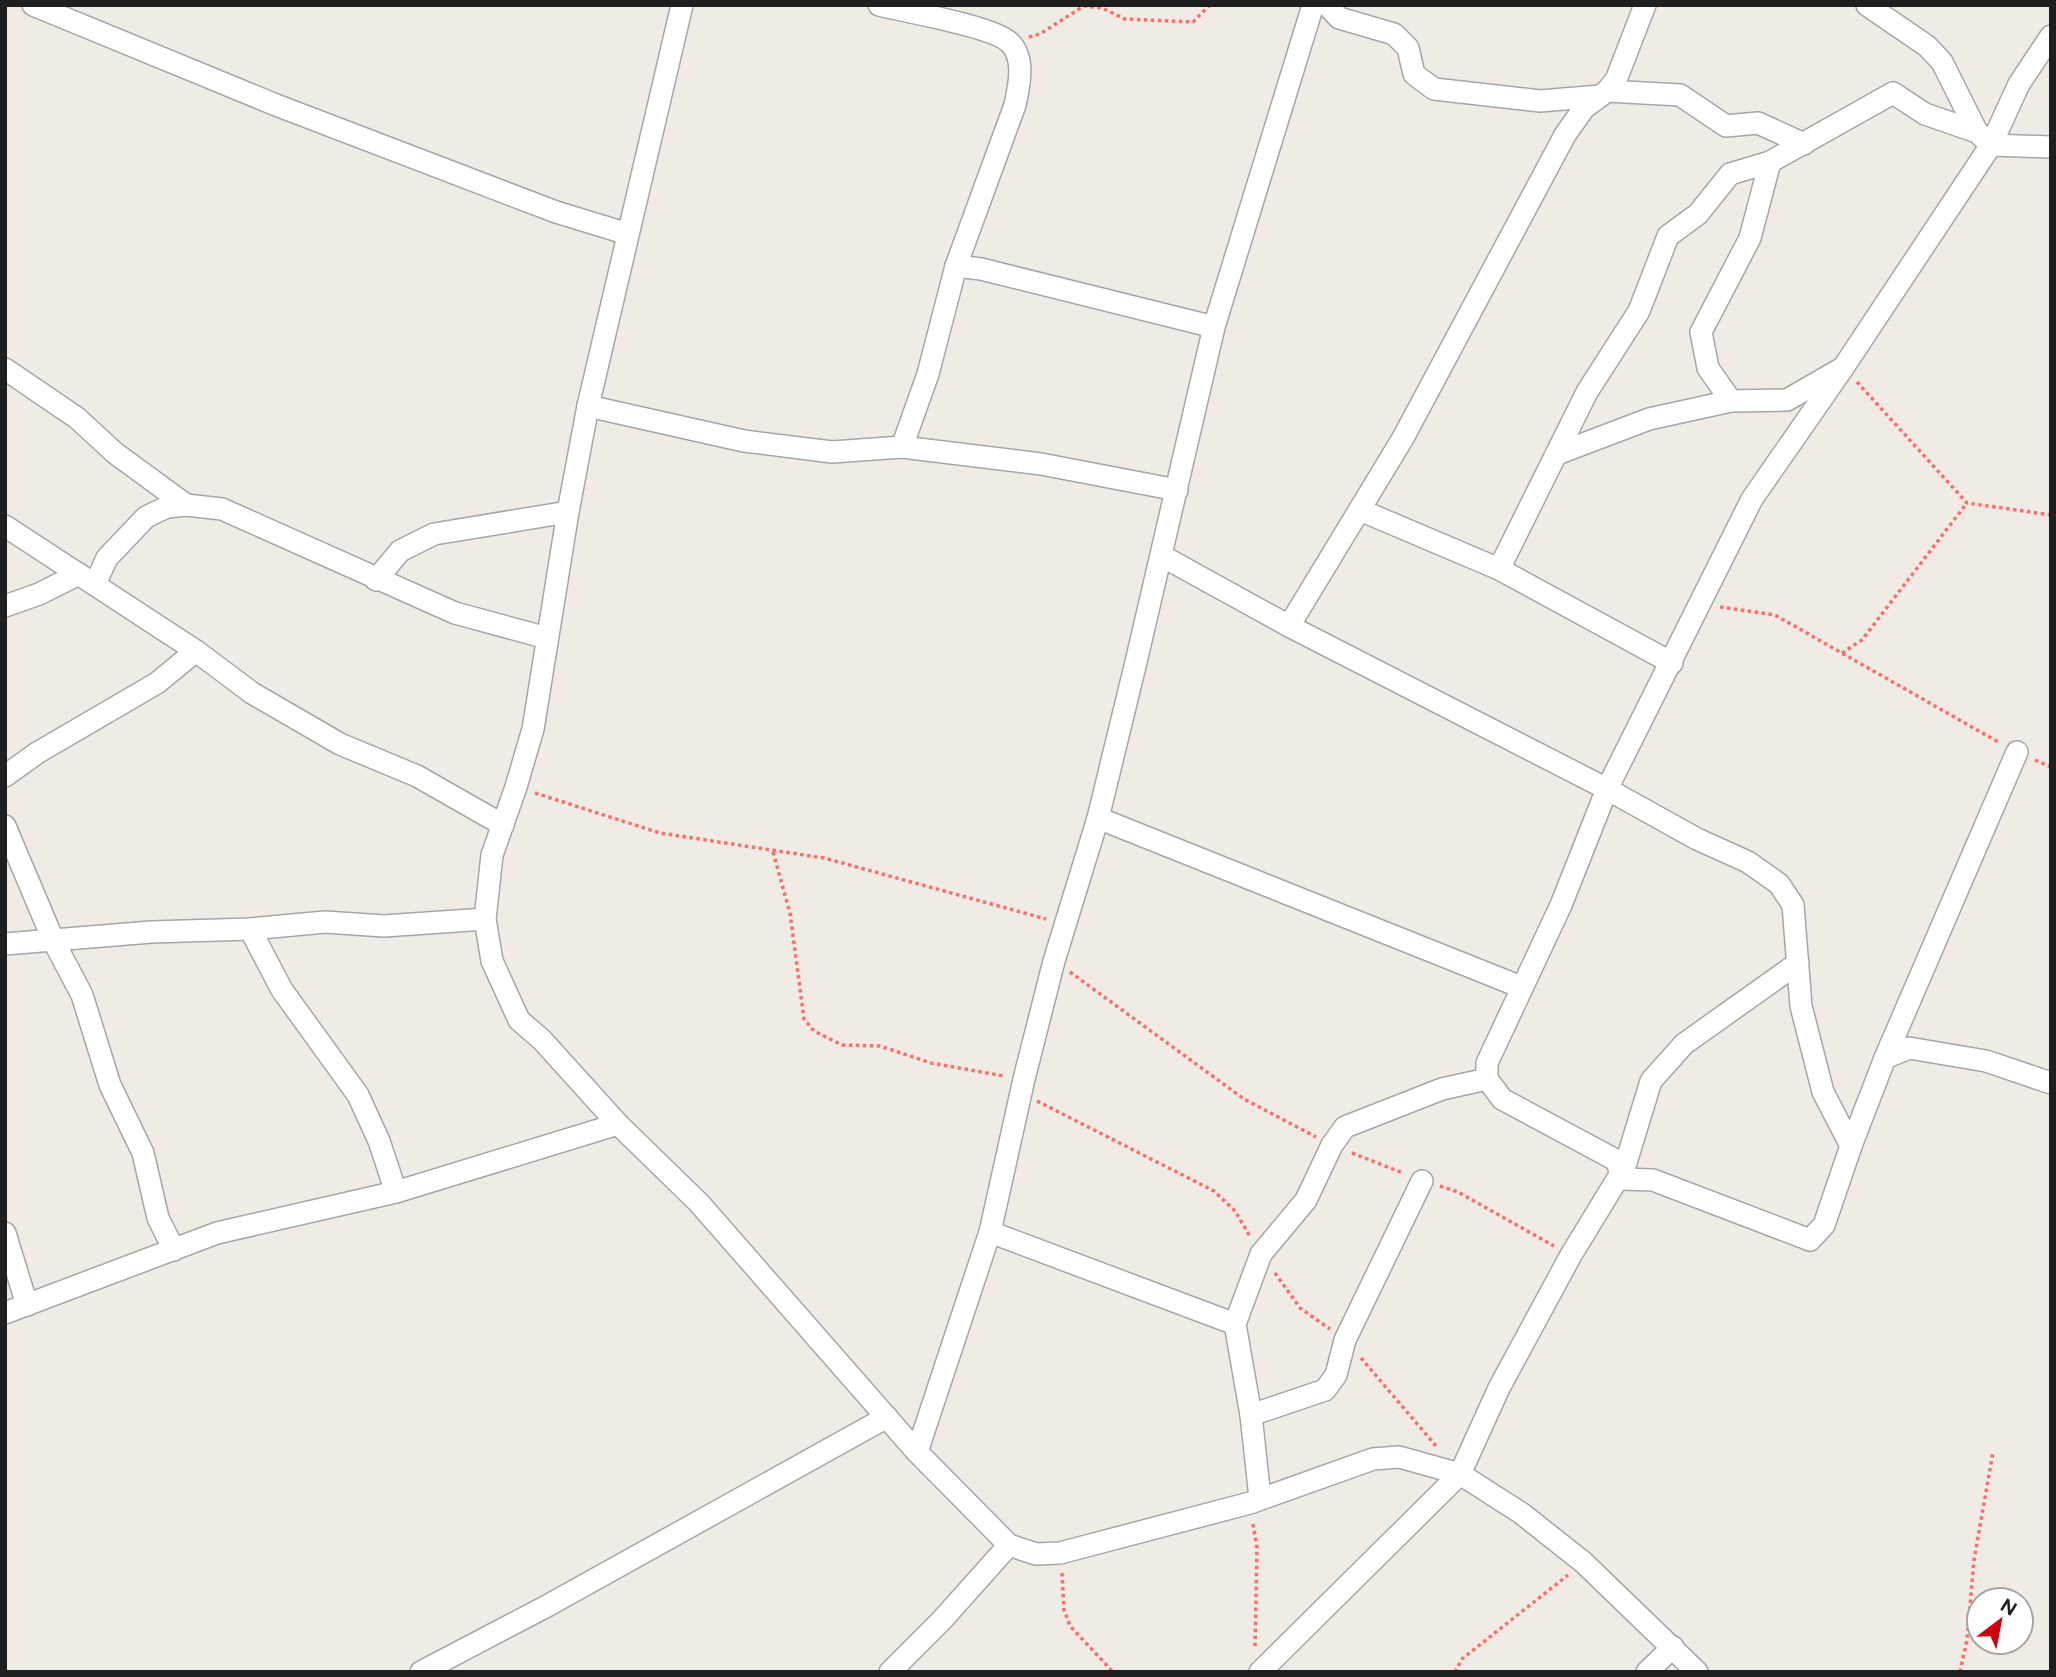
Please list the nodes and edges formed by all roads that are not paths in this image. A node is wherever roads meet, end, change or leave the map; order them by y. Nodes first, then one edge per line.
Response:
1 (33, 5) edge
2 (682, 5) edge
3 (879, 5) edge
4 (1313, 5) edge
5 (1327, 5) edge
6 (1645, 5) edge
7 (1867, 5) edge
8 (2051, 36) edge
9 (1604, 93) junction
10 (1984, 138) junction
11 (1804, 144) junction
12 (2051, 147) edge
13 (1770, 162) junction
14 (628, 234) junction
15 (956, 266) junction
16 (1214, 327) junction
17 (1843, 368) junction
18 (5, 369) edge
19 (1731, 401) junction
20 (588, 407) junction
21 (902, 447) junction
22 (1557, 454) junction
23 (1177, 490) junction
24 (186, 505) junction
25 (1360, 510) junction
26 (568, 512) junction
27 (5, 526) edge
28 (1162, 556) junction
29 (1499, 569) junction
30 (87, 579) junction
31 (376, 580) junction
32 (5, 606) edge
33 (1289, 626) junction
34 (547, 638) junction
35 (196, 651) junction
36 (1672, 663) junction
37 (2017, 752) road end
38 (5, 776) edge
39 (1607, 789) junction
40 (1098, 818) junction
41 (503, 825) junction
42 (5, 826) edge
43 (485, 919) junction
44 (250, 929) junction
45 (54, 942) junction
46 (5, 944) edge
47 (1798, 963) junction
48 (1521, 987) junction
49 (1885, 1058) junction
50 (1487, 1079) junction
51 (2051, 1083) edge
52 (618, 1124) junction
53 (1851, 1146) junction
54 (1621, 1180) junction
55 (1422, 1181) road end
56 (396, 1192) junction
57 (990, 1232) junction
58 (5, 1233) edge
59 (174, 1250) junction
60 (27, 1305) junction
61 (5, 1313) edge
62 (1234, 1324) junction
63 (1251, 1415) junction
64 (887, 1417) junction
65 (917, 1452) junction
66 (1460, 1474) junction
67 (1255, 1501) junction
68 (1009, 1545) junction
69 (1673, 1647) junction
70 (1271, 1665) edge
71 (421, 1672) edge
72 (890, 1672) edge
73 (1647, 1672) edge
74 (1697, 1672) edge

1 - 14 street
2 - 14 street
3 - 15 street
4 - 16 street
5 - 9 street
6 - 9 street
7 - 10 street
8 - 10 street
9 - 11 street
9 - 25 street
10 - 11 street
10 - 12 street
10 - 17 street
11 - 13 street
13 - 19 street
13 - 22 street
14 - 20 street
15 - 16 street
15 - 21 street
16 - 23 street
17 - 19 street
17 - 36 street
18 - 24 street
19 - 22 street
20 - 21 street
20 - 26 street
21 - 23 street
22 - 29 street
23 - 28 street
24 - 30 street
24 - 31 street
25 - 29 street
25 - 33 street
26 - 31 street
26 - 34 street
27 - 30 street
28 - 33 street
28 - 40 street
29 - 36 street
30 - 32 street
30 - 35 street
31 - 34 street
33 - 39 street
34 - 41 street
35 - 38 street
35 - 41 street
36 - 39 street
37 - 49 street
39 - 47 street
39 - 48 street
40 - 48 street
40 - 57 street
41 - 43 street
42 - 45 street
43 - 44 street
43 - 52 street
44 - 45 street
44 - 56 street
45 - 46 street
45 - 59 street
47 - 53 street
47 - 54 street
48 - 50 street
49 - 51 street
49 - 53 street
50 - 54 street
50 - 62 street
52 - 56 street
52 - 64 street
53 - 54 street
54 - 66 street
55 - 63 street
56 - 59 street
57 - 62 street
57 - 65 street
58 - 60 street
59 - 60 street
60 - 61 street
62 - 63 street
63 - 67 street
64 - 65 street
64 - 71 street
65 - 68 street
66 - 67 street
66 - 69 street
66 - 70 street
67 - 68 street
68 - 72 street
69 - 73 street
69 - 74 street

